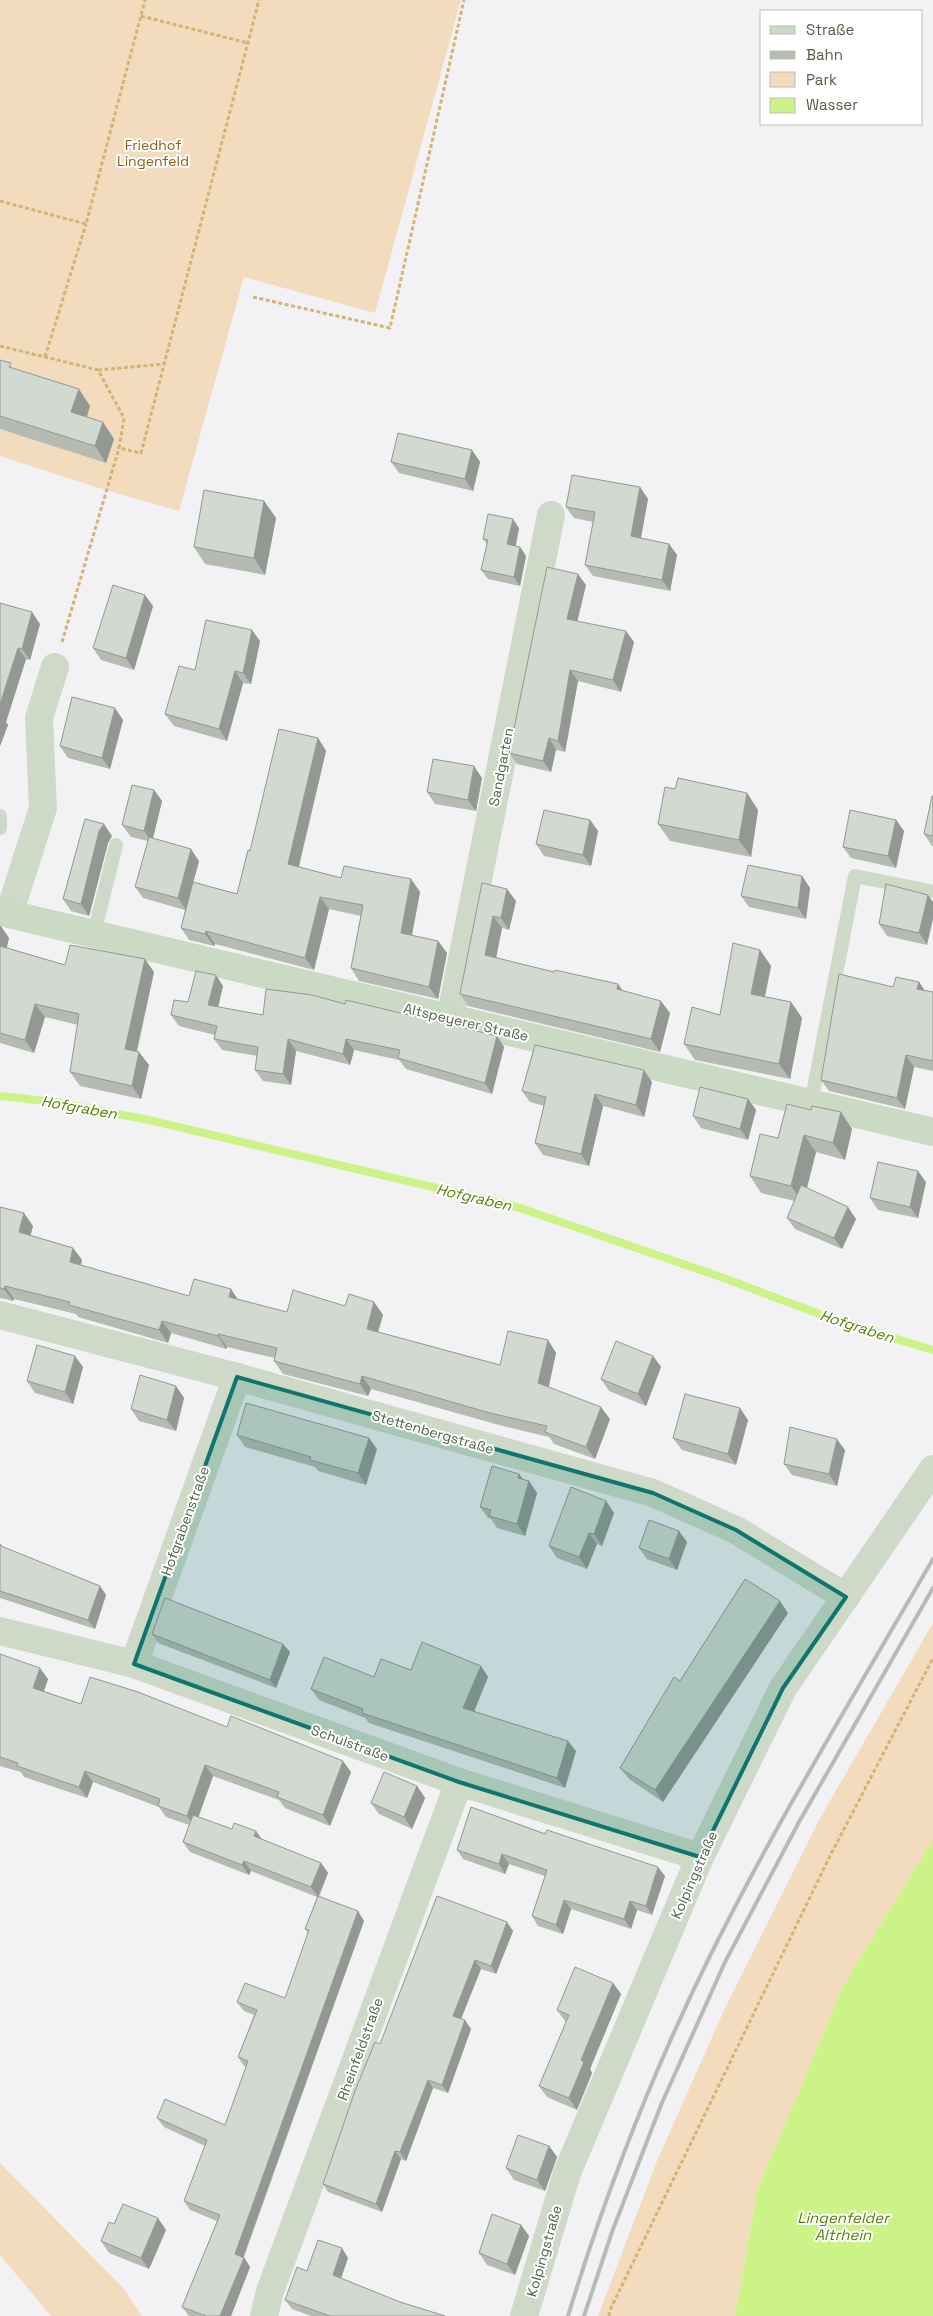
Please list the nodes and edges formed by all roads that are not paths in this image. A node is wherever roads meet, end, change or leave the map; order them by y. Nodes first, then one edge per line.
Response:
1 (551, 515) dead end
2 (55, 667) road end
3 (0, 816) edge
4 (0, 828) edge
5 (116, 845) dead end
6 (930, 891) dead end
7 (5, 912) edge
8 (94, 933) junction
9 (450, 1019) junction
10 (811, 1103) junction
11 (933, 1132) edge
12 (0, 1315) edge
13 (237, 1377) junction
14 (933, 1469) edge
15 (846, 1597) junction
16 (0, 1630) edge
17 (134, 1664) junction
18 (459, 1782) junction
19 (700, 1857) junction
20 (264, 2316) edge
21 (524, 2316) edge

1 - 9 street, Sandgarten
2 - 7 street
3 - 4 lane
5 - 8 lane
6 - 10 lane
7 - 8 main road, Altspeyerer Straße
8 - 9 main road, Altspeyerer Straße
9 - 10 main road, Altspeyerer Straße
10 - 11 main road, Altspeyerer Straße
12 - 13 street, Stettenbergstraße
13 - 15 street, Stettenbergstraße
13 - 17 street, Hofgrabenstraße
14 - 15 street, Kolpingstraße
15 - 19 street, Kolpingstraße
16 - 17 street, Schulstraße
17 - 18 street, Schulstraße
18 - 19 street, Schulstraße
18 - 20 street, Rheinfeldstraße
19 - 21 street, Kolpingstraße

